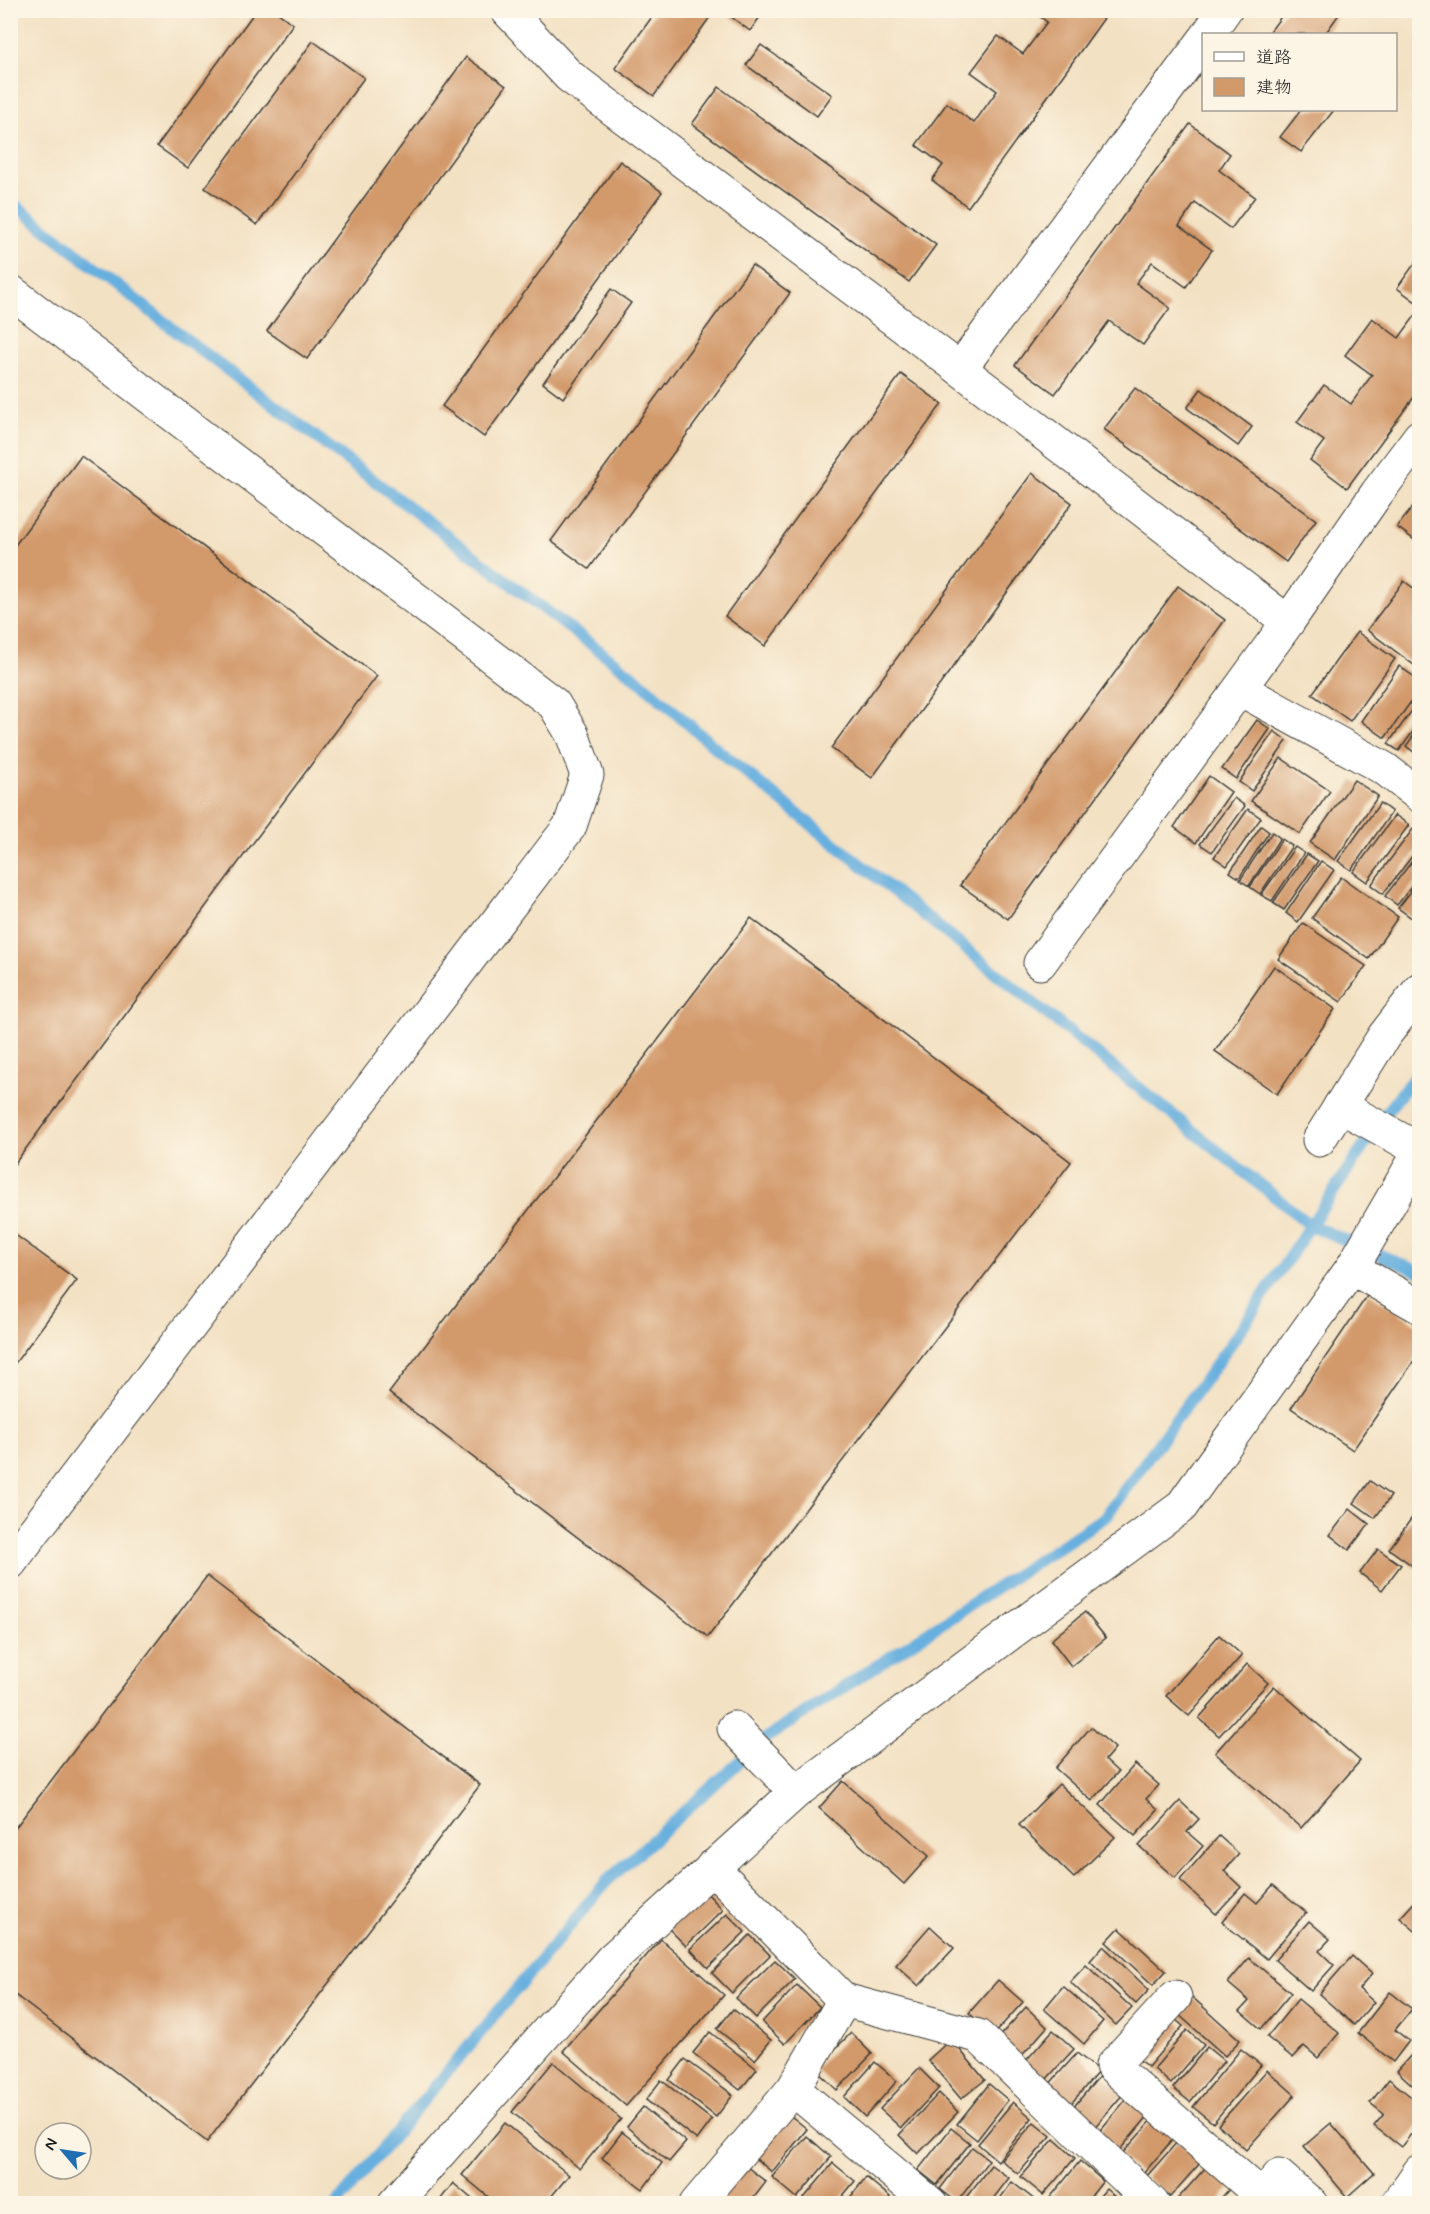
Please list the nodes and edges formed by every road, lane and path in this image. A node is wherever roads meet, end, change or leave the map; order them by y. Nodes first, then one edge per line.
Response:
1 (507, 10) edge
2 (1225, 10) edge
3 (1209, 33) edge
4 (1202, 41) edge
5 (10, 291) edge
6 (960, 369) junction
7 (1416, 449) edge
8 (1288, 622) junction
9 (1240, 689) junction
10 (1419, 796) edge
11 (1040, 963) dead end
12 (1419, 989) edge
13 (1340, 1106) junction
14 (1319, 1140) dead end
15 (1419, 1150) edge
16 (1352, 1268) junction
17 (1419, 1307) edge
18 (10, 1563) edge
19 (734, 1728) dead end
20 (796, 1792) junction
21 (712, 1867) junction
22 (1175, 1997) dead end
23 (844, 2000) junction
24 (793, 2089) junction
25 (1419, 2171) edge
26 (1260, 2200) edge
27 (394, 2204) edge
28 (696, 2204) edge
29 (932, 2204) edge
30 (1153, 2204) edge
31 (1311, 2204) edge
32 (1397, 2204) edge

1 - 6 street
2 - 3 street
4 - 6 street
5 - 18 street
6 - 8 street
7 - 8 street
8 - 9 street
9 - 10 street
9 - 11 street
12 - 13 street
13 - 14 street
13 - 15 street
15 - 16 street
16 - 17 street
16 - 20 street
19 - 20 street
20 - 21 street
21 - 23 street
21 - 27 street
22 - 26 street
23 - 24 street
23 - 30 street
24 - 28 street
24 - 29 street
25 - 32 street
26 - 31 street

